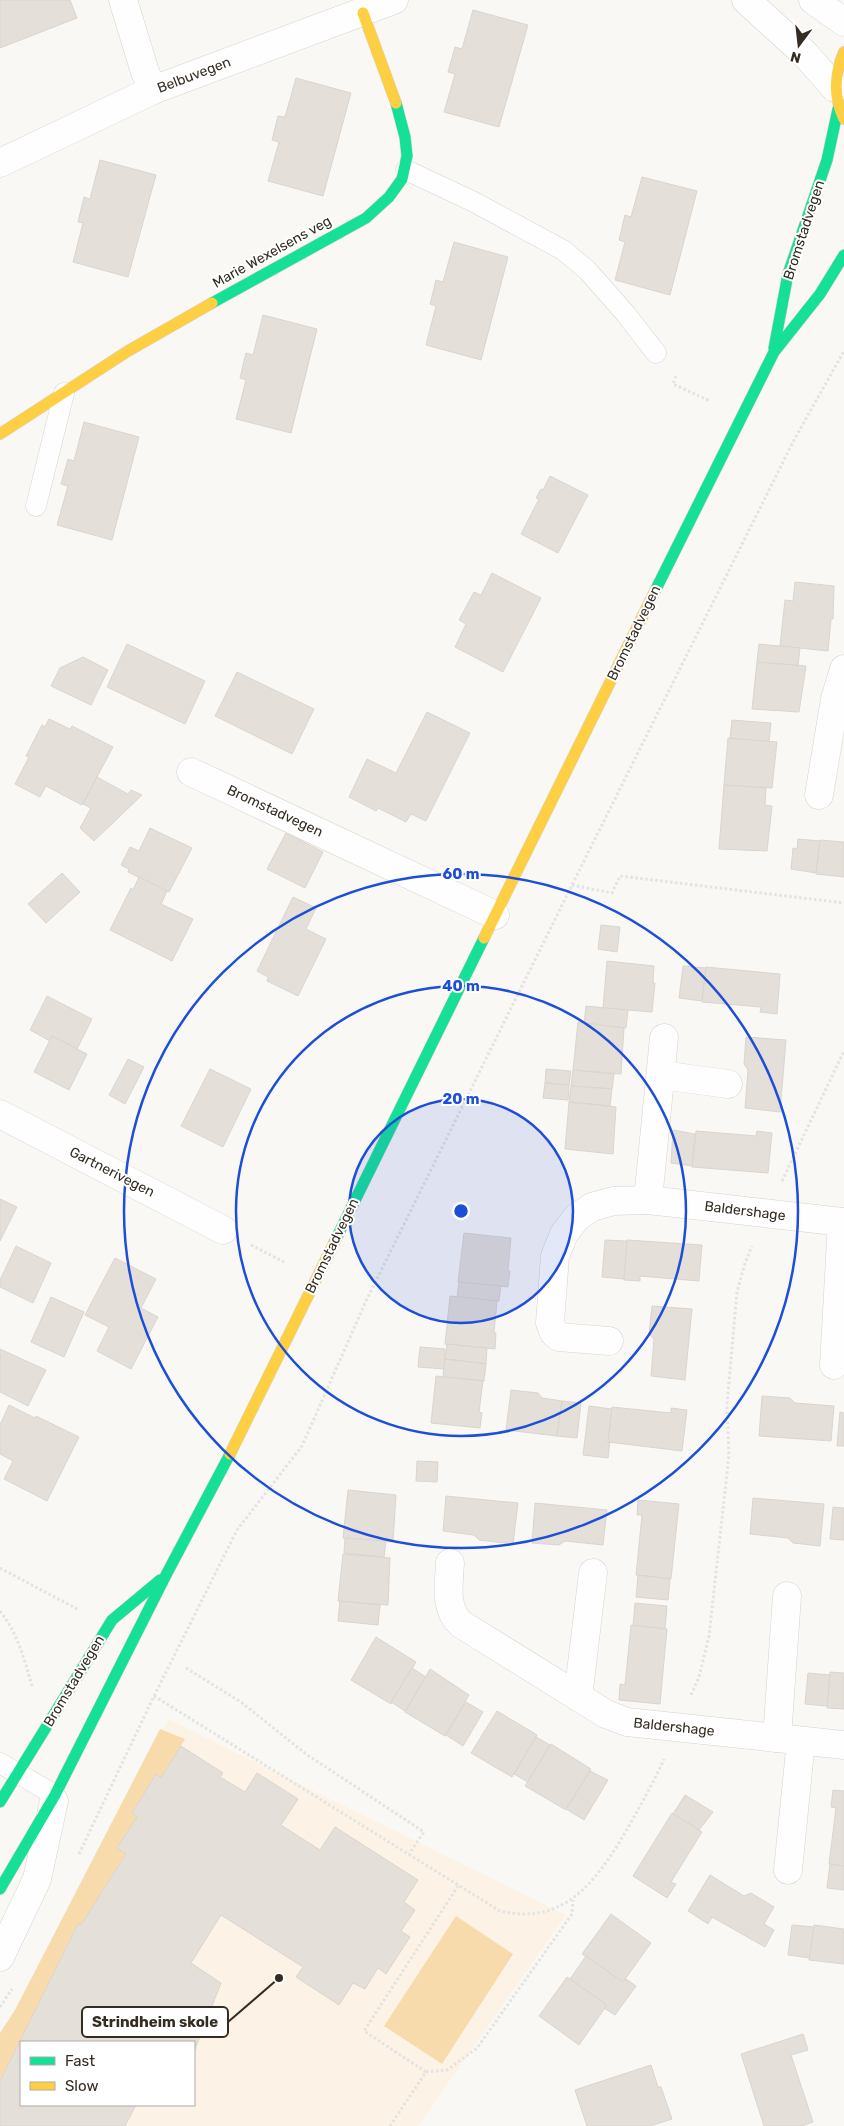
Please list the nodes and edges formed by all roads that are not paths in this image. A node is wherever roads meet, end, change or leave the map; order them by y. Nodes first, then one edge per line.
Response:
1 (123, 0) edge
2 (394, 0) edge
3 (746, 0) edge
4 (814, 0) edge
5 (362, 13) junction
6 (844, 22) edge
7 (844, 52) edge
8 (153, 90) junction
9 (836, 98) junction
10 (844, 119) edge
11 (0, 163) edge
12 (406, 170) junction
13 (844, 255) edge
14 (774, 352) junction
15 (656, 353) road end
16 (64, 393) junction
17 (0, 434) edge
18 (36, 506) dead end
19 (844, 669) edge
20 (191, 772) dead end
21 (819, 795) dead end
22 (495, 915) junction
23 (664, 1038) dead end
24 (661, 1075) junction
25 (728, 1084) dead end
26 (0, 1114) edge
27 (648, 1200) junction
28 (843, 1222) edge
29 (223, 1230) dead end
30 (609, 1341) dead end
31 (834, 1365) dead end
32 (450, 1562) dead end
33 (593, 1573) dead end
34 (166, 1575) junction
35 (787, 1596) dead end
36 (578, 1697) junction
37 (789, 1739) junction
38 (844, 1745) edge
39 (0, 1762) edge
40 (18, 1774) junction
41 (55, 1795) junction
42 (0, 1802) edge
43 (788, 1870) dead end
44 (0, 1889) edge
45 (0, 1957) edge

1 - 8 street
2 - 5 street, Belbuvegen
3 - 9 street
4 - 6 street
5 - 8 street, Belbuvegen
5 - 12 main road
7 - 9 main road, Bromstadvegen
8 - 11 street, Belbuvegen
9 - 10 main road
9 - 14 main road, Bromstadvegen
12 - 15 lane
12 - 16 main road, Marie Wexelsens veg
13 - 14 main road, Bromstadvegen
14 - 22 main road, Bromstadvegen
16 - 17 main road, Marie Wexelsens veg
16 - 18 lane
19 - 21 street
20 - 22 street, Bromstadvegen
22 - 34 main road, Bromstadvegen
23 - 24 street
24 - 25 street
24 - 27 street
26 - 29 street, Gartnerivegen
27 - 28 street, Baldershage
27 - 30 street, Baldershage
28 - 31 street, Baldershage
32 - 36 street, Baldershage
33 - 36 street
34 - 40 main road, Bromstadvegen
34 - 41 main road, Bromstadvegen
35 - 37 street
36 - 37 street, Baldershage
37 - 38 street, Baldershage
37 - 43 street
39 - 40 lane
40 - 41 lane
40 - 42 main road, Bromstadvegen
41 - 44 main road, Bromstadvegen
41 - 45 street, Bromstadvegen

